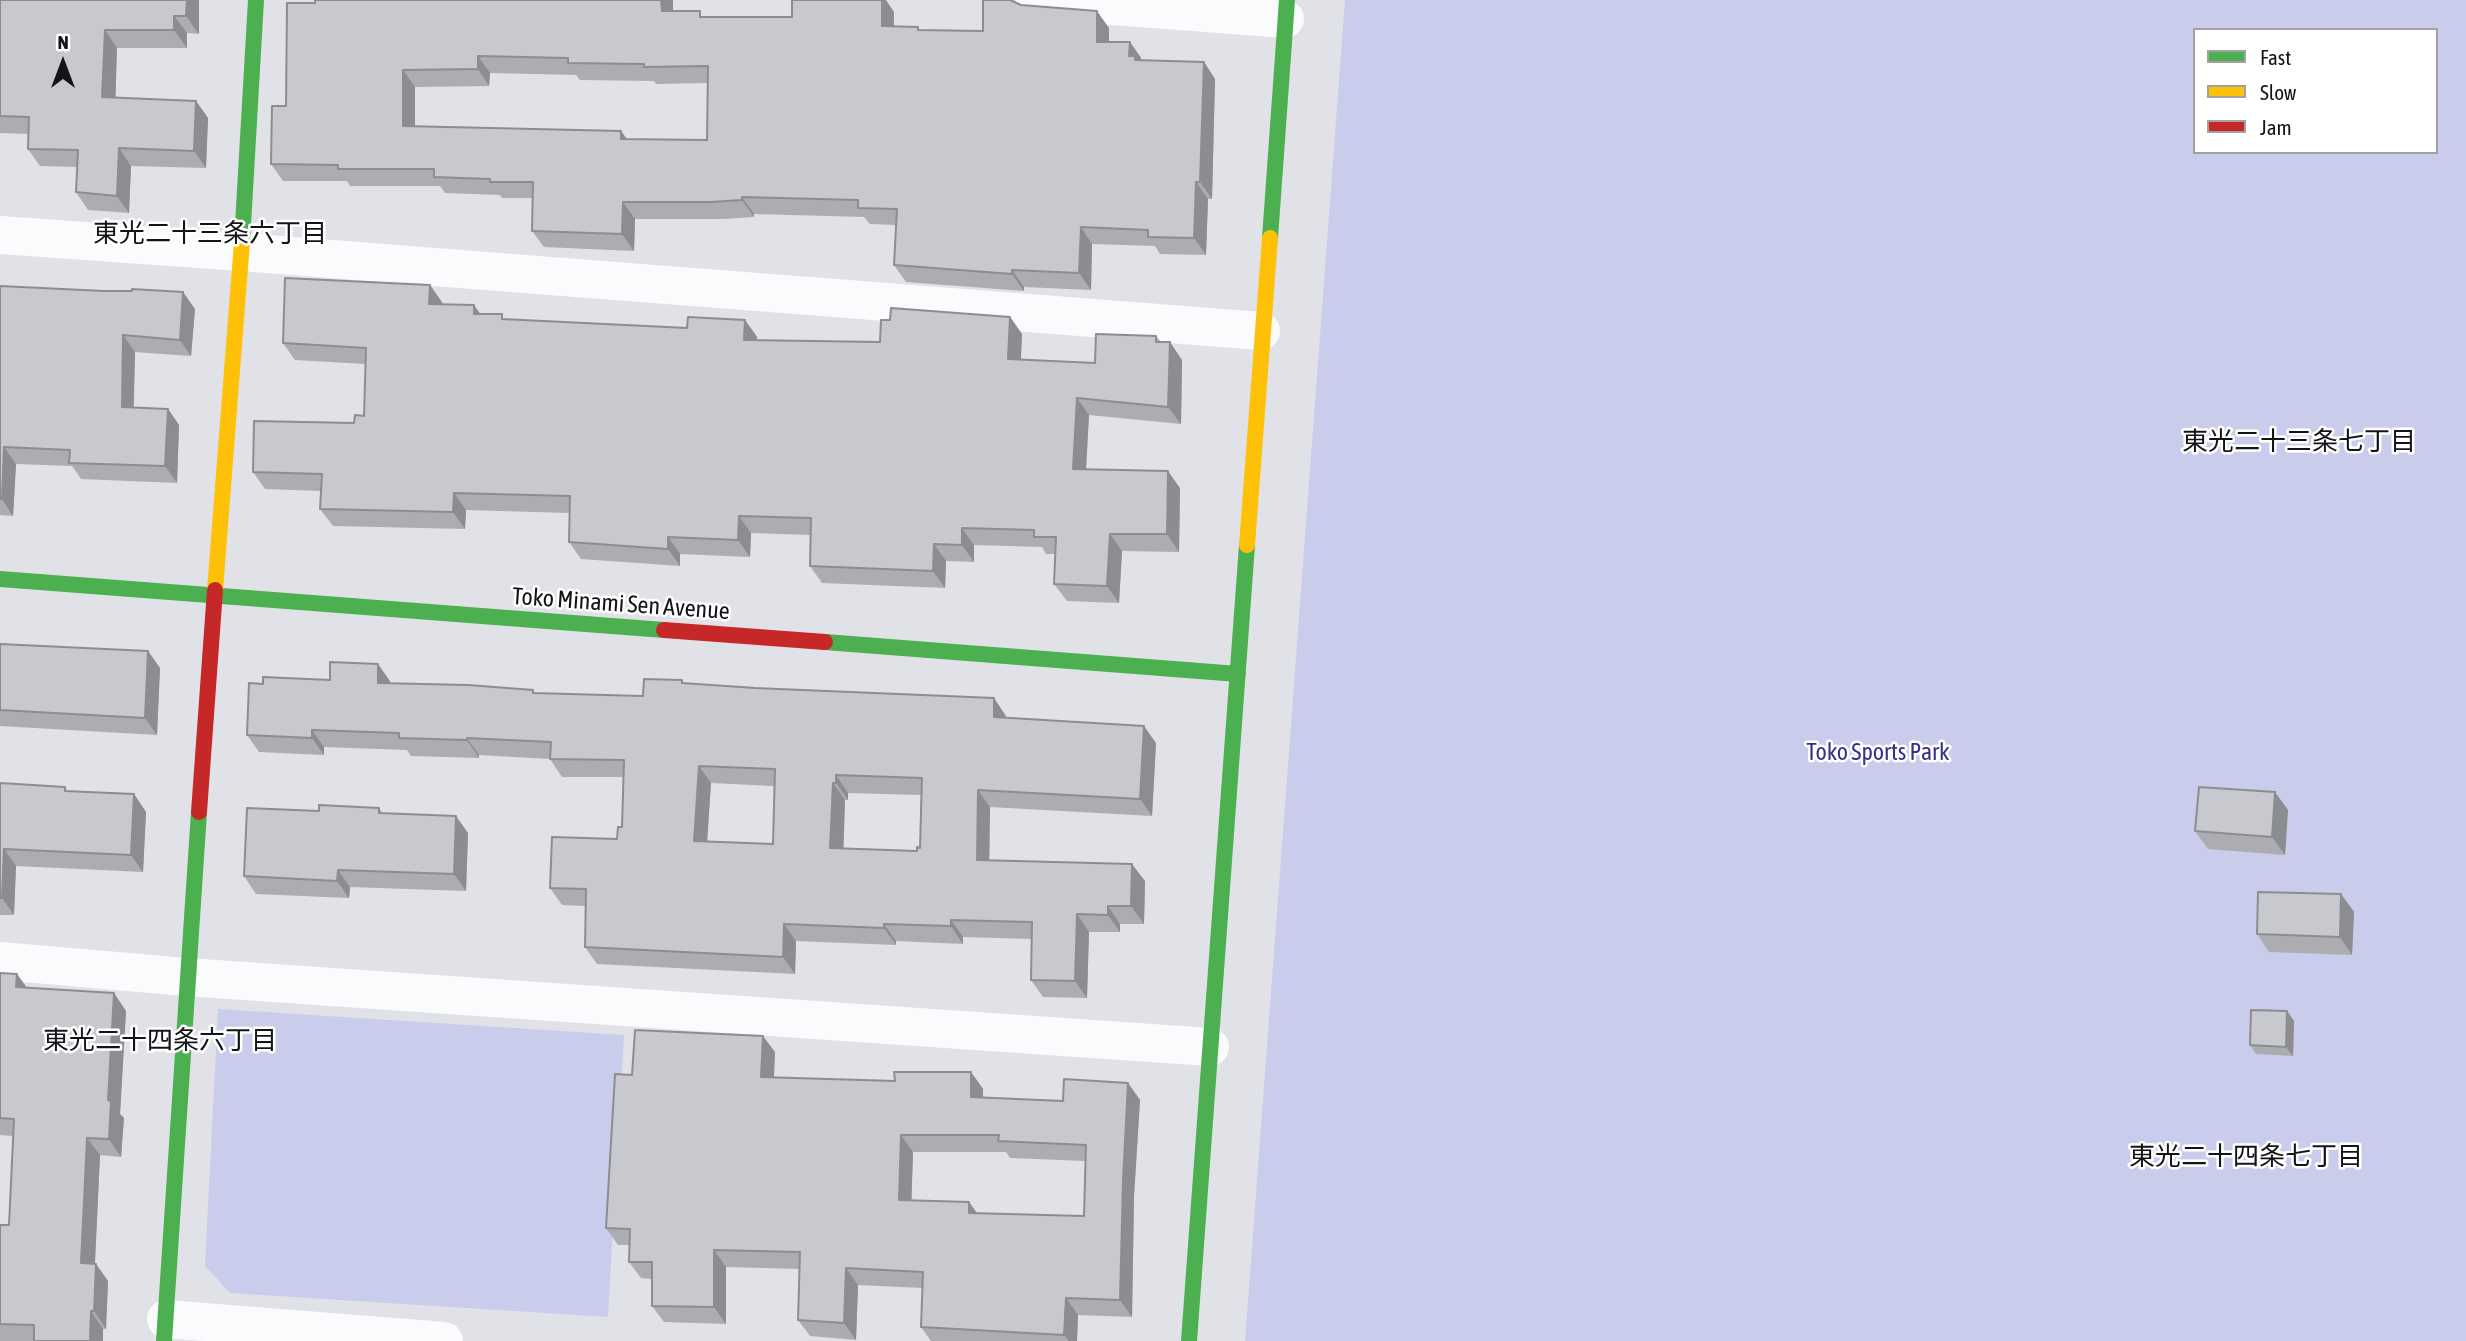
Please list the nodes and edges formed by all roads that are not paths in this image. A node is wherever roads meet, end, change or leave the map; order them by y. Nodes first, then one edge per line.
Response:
1 (256, 0) edge
2 (1035, 0) edge
3 (1286, 9) edge
4 (0, 235) edge
5 (241, 252) junction
6 (1261, 331) junction
7 (0, 579) edge
8 (214, 596) junction
9 (1238, 674) junction
10 (0, 961) edge
11 (186, 977) junction
12 (1210, 1047) junction
13 (165, 1330) edge
14 (444, 1341) edge
15 (1189, 1341) edge

1 - 5 street
2 - 3 street
3 - 6 street
4 - 5 street
5 - 6 street
5 - 8 street
6 - 9 street
7 - 8 street, Toko Minami Sen Avenue
8 - 9 street, Toko Minami Sen Avenue
8 - 11 street
9 - 12 street
10 - 11 street
11 - 12 street
11 - 13 street
12 - 15 street
13 - 14 street

